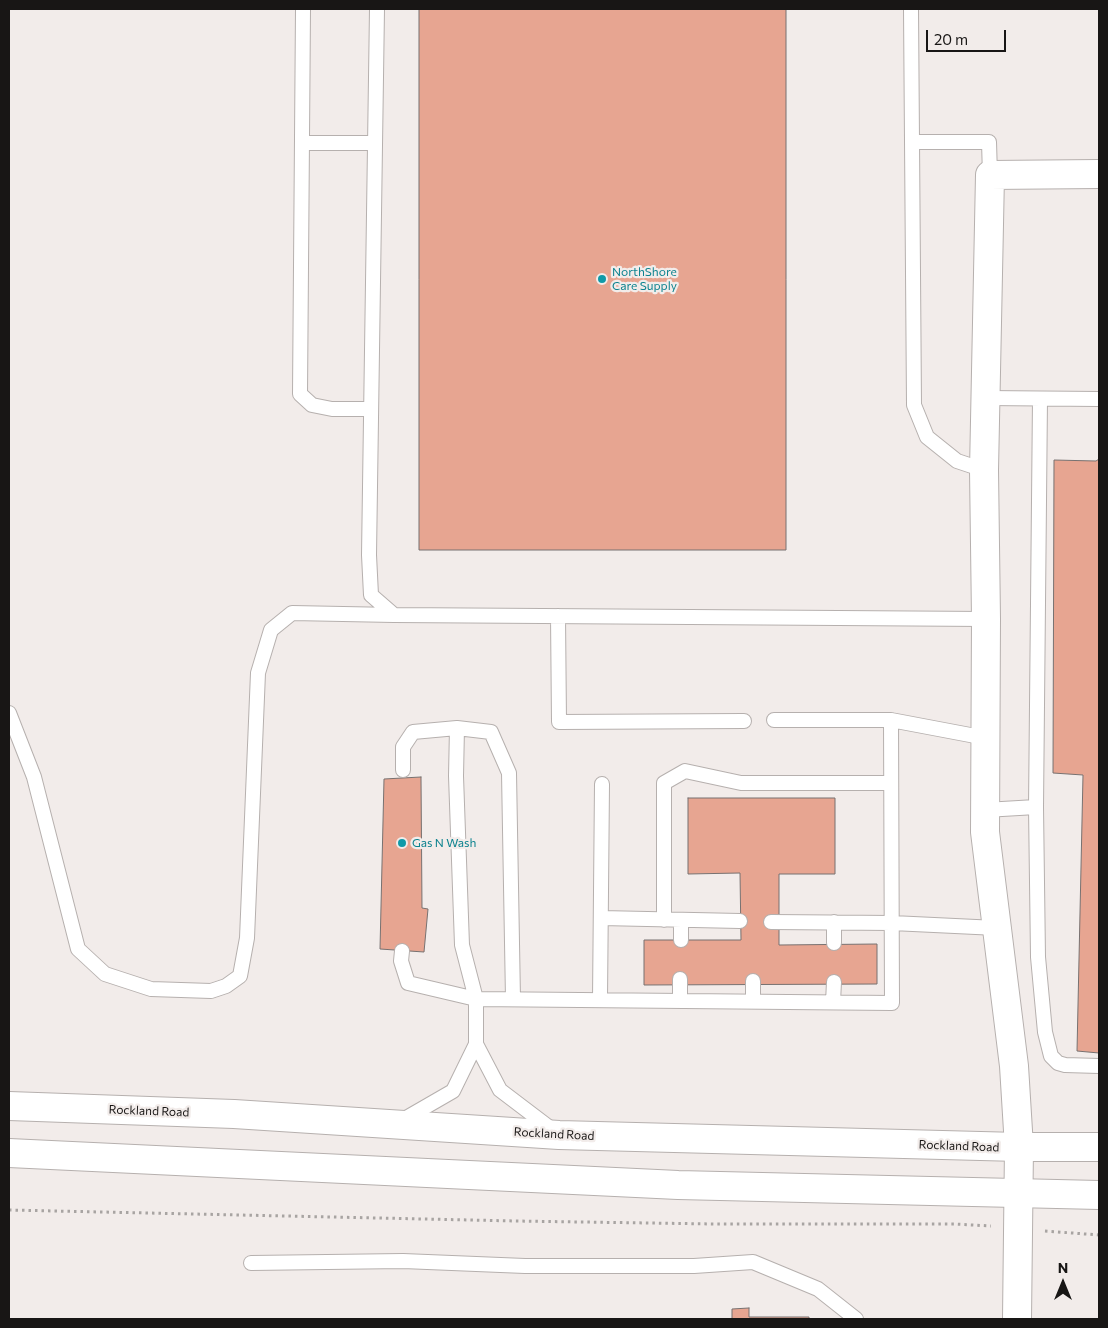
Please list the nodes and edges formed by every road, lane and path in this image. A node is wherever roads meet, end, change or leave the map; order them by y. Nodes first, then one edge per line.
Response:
1 (303, 9) edge
2 (377, 9) edge
3 (911, 9) edge
4 (913, 142) junction
5 (302, 143) junction
6 (376, 143) junction
7 (1099, 174) edge
8 (990, 175) junction
9 (985, 398) junction
10 (1040, 399) junction
11 (1099, 399) edge
12 (372, 409) junction
13 (984, 470) junction
14 (394, 615) junction
15 (558, 616) junction
16 (986, 619) junction
17 (9, 713) edge
18 (744, 720) dead end
19 (774, 720) dead end
20 (891, 720) junction
21 (457, 728) junction
22 (986, 738) junction
23 (403, 770) dead end
24 (891, 783) junction
25 (602, 784) dead end
26 (1036, 807) junction
27 (985, 810) junction
28 (601, 918) junction
29 (664, 920) junction
30 (680, 920) junction
31 (740, 921) dead end
32 (771, 922) dead end
33 (834, 922) junction
34 (892, 923) junction
35 (997, 928) junction
36 (680, 940) dead end
37 (834, 943) dead end
38 (402, 951) dead end
39 (680, 979) dead end
40 (753, 981) dead end
41 (834, 982) dead end
42 (476, 999) junction
43 (513, 999) junction
44 (600, 1000) junction
45 (680, 1000) junction
46 (753, 1001) junction
47 (833, 1002) junction
48 (476, 1044) junction
49 (1099, 1066) edge
50 (9, 1106) edge
51 (396, 1124) junction
52 (559, 1135) junction
53 (1018, 1147) junction
54 (1099, 1147) edge
55 (9, 1154) edge
56 (1018, 1193) junction
57 (1099, 1194) edge
58 (9, 1210) edge
59 (954, 1224) dead end
60 (1057, 1232) dead end
61 (1099, 1235) edge
62 (250, 1263) dead end
63 (856, 1319) edge
64 (1016, 1319) edge

1 - 5 lane
2 - 6 lane
3 - 4 lane
4 - 8 lane
4 - 13 lane
5 - 6 lane
5 - 12 lane
6 - 12 lane
7 - 8 main road
8 - 9 main road
9 - 10 lane
9 - 13 main road
10 - 11 lane
10 - 26 lane
12 - 14 lane
13 - 16 main road
14 - 15 lane
14 - 17 lane
15 - 16 lane
15 - 18 lane
16 - 22 main road
19 - 20 lane
20 - 22 lane
20 - 24 lane
21 - 23 lane
21 - 42 lane
21 - 43 lane
22 - 27 main road
24 - 29 lane
24 - 34 lane
25 - 28 lane
26 - 27 lane
26 - 49 lane
27 - 35 main road
28 - 29 lane
28 - 44 lane
29 - 30 lane
30 - 31 lane
30 - 36 lane
32 - 33 lane
33 - 34 lane
33 - 37 lane
34 - 35 lane
34 - 47 lane
35 - 53 main road
38 - 42 lane
39 - 45 lane
40 - 46 lane
41 - 47 lane
42 - 43 lane
42 - 48 lane
43 - 44 lane
44 - 45 lane
45 - 46 lane
46 - 47 lane
48 - 51 lane
48 - 52 lane
50 - 51 main road, Rockland Road
51 - 52 main road, Rockland Road
52 - 53 main road, Rockland Road
53 - 54 main road, Rockland Road
53 - 56 main road
55 - 56 main road
56 - 57 main road
56 - 64 main road
58 - 59 path
60 - 61 path
62 - 63 lane

